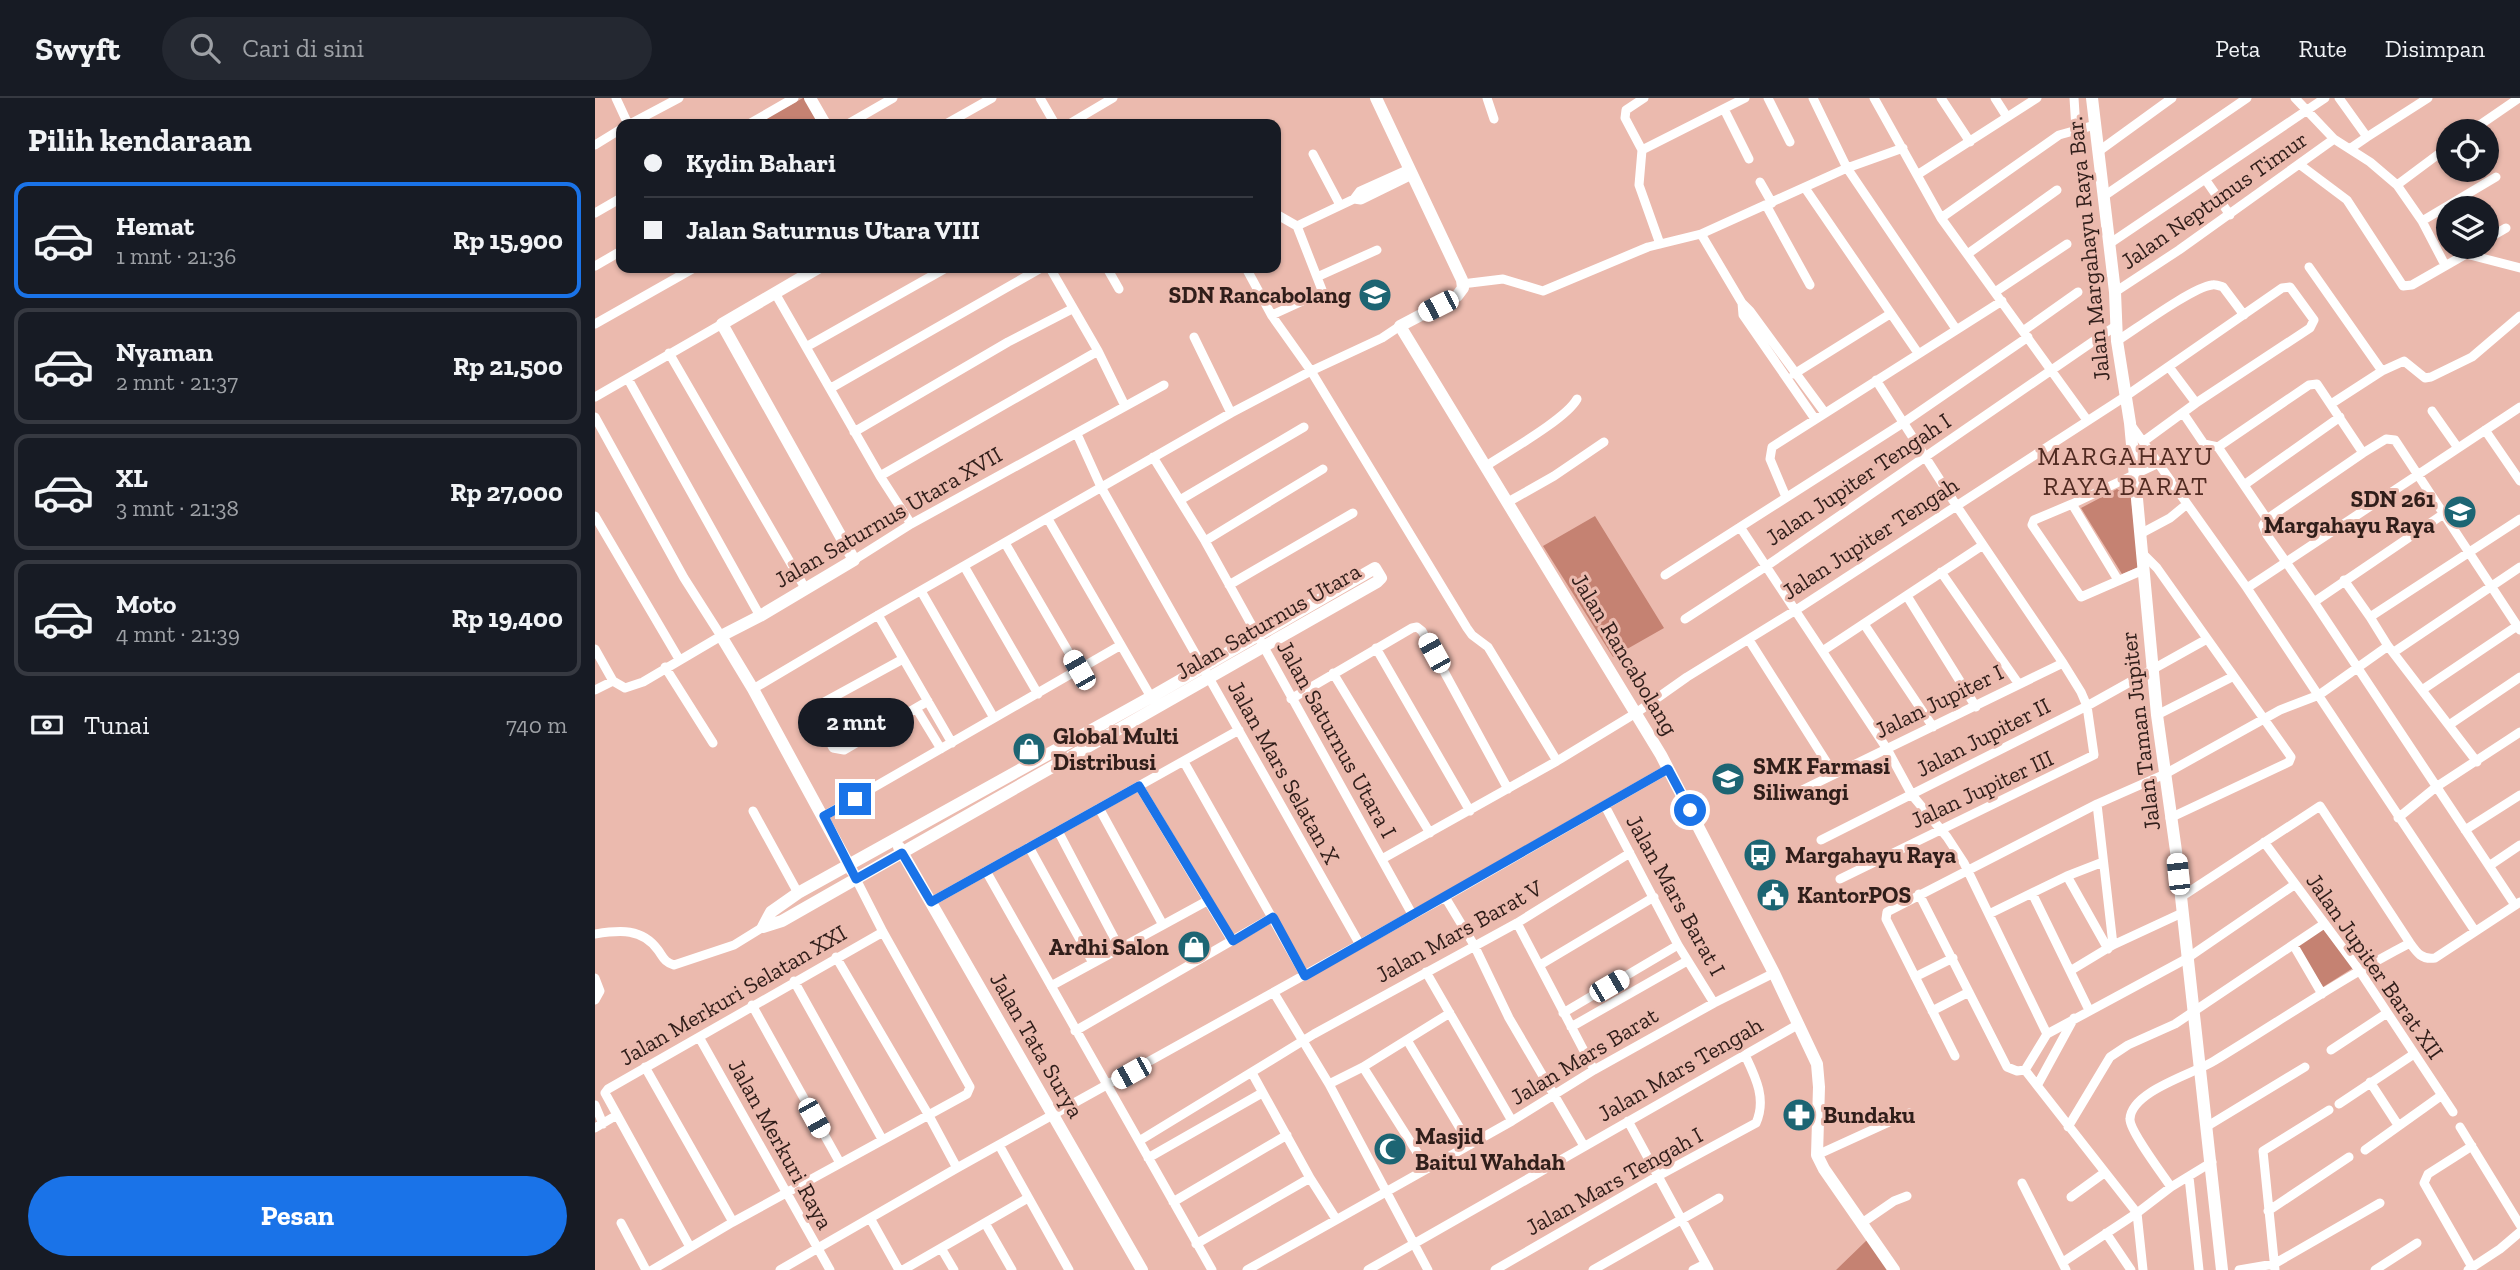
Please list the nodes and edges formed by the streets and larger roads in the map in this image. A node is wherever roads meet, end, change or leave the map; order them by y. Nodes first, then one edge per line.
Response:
1 (616, 98) edge
2 (679, 98) edge
3 (794, 98) edge
4 (810, 98) edge
5 (893, 98) edge
6 (992, 98) edge
7 (1040, 98) edge
8 (1113, 98) edge
9 (1376, 98) edge
10 (1487, 98) edge
11 (1644, 98) edge
12 (1745, 98) edge
13 (1768, 98) edge
14 (1813, 98) edge
15 (1941, 98) edge
16 (1995, 98) edge
17 (2037, 98) edge
18 (2074, 98) edge
19 (2092, 98) edge
20 (2172, 98) edge
21 (2247, 98) edge
22 (2295, 98) edge
23 (2325, 98) edge
24 (2339, 98) edge
25 (2428, 98) edge
26 (1879, 100) edge
27 (2513, 100) edge
28 (1724, 109) junction
29 (2306, 112) junction
30 (2007, 117) junction
31 (626, 119) edge
32 (639, 119) edge
33 (758, 119) edge
34 (822, 119) edge
35 (857, 119) edge
36 (955, 119) edge
37 (1052, 119) edge
38 (1084, 119) edge
39 (1494, 119) dead end
40 (2487, 119) edge
41 (2095, 125) junction
42 (2073, 130) junction
43 (616, 133) edge
44 (2367, 137) junction
45 (2334, 139) junction
46 (1790, 142) dead end
47 (1970, 142) junction
48 (595, 145) edge
49 (1903, 148) junction
50 (2351, 148) junction
51 (1643, 150) junction
52 (2099, 151) junction
53 (1313, 154) dead end
54 (2436, 156) edge
55 (1749, 159) dead end
56 (2299, 164) junction
57 (1847, 168) junction
58 (1411, 172) junction
59 (1917, 174) junction
60 (2205, 179) junction
61 (2488, 182) edge
62 (1760, 183) dead end
63 (2397, 185) junction
64 (1805, 188) junction
65 (2057, 190) dead end
66 (2104, 196) junction
67 (616, 201) edge
68 (1769, 204) junction
69 (1340, 205) junction
70 (595, 213) edge
71 (2230, 215) junction
72 (1281, 217) edge
73 (1941, 218) junction
74 (2422, 221) junction
75 (1297, 226) junction
76 (2506, 228) dead end
77 (2499, 232) edge
78 (1701, 234) junction
79 (1660, 244) junction
80 (2067, 244) dead end
81 (2109, 244) junction
82 (1377, 250) dead end
83 (1969, 253) junction
84 (616, 254) edge
85 (2456, 259) edge
86 (2496, 259) edge
87 (2445, 265) junction
88 (595, 266) edge
89 (2309, 267) dead end
90 (2520, 268) edge
91 (685, 273) edge
92 (809, 273) edge
93 (937, 273) edge
94 (1032, 273) edge
95 (1053, 273) edge
96 (1110, 273) edge
97 (1249, 273) edge
98 (1317, 277) junction
99 (1462, 285) junction
100 (1810, 285) dead end
101 (1119, 289) dead end
102 (1995, 292) junction
103 (2078, 292) dead end
104 (2115, 292) junction
105 (775, 293) junction
106 (2002, 301) junction
107 (1072, 309) junction
108 (1890, 314) junction
109 (1272, 315) junction
110 (2243, 315) junction
111 (2520, 316) edge
112 (595, 324) edge
113 (722, 324) junction
114 (2117, 326) junction
115 (1400, 327) junction
116 (1956, 329) junction
117 (2025, 334) junction
118 (1195, 337) dead end
119 (2117, 341) junction
120 (806, 346) junction
121 (1772, 348) junction
122 (1098, 351) junction
123 (669, 353) junction
124 (1918, 353) junction
125 (2169, 367) junction
126 (2053, 370) junction
127 (1311, 371) junction
128 (2382, 371) junction
129 (1797, 373) junction
130 (1787, 378) junction
131 (628, 379) junction
132 (1876, 380) junction
133 (1164, 385) dead end
134 (831, 388) junction
135 (2126, 396) junction
136 (595, 397) edge
137 (1577, 399) dead end
138 (2196, 403) junction
139 (2331, 404) junction
140 (1125, 406) junction
141 (2520, 407) edge
142 (2432, 411) dead end
143 (1825, 413) junction
144 (2183, 413) junction
145 (1231, 414) junction
146 (595, 417) edge
147 (2340, 417) junction
148 (1815, 419) junction
149 (2090, 419) junction
150 (1903, 423) junction
151 (2130, 424) junction
152 (1304, 427) dead end
153 (2484, 430) junction
154 (855, 432) junction
155 (1077, 434) junction
156 (2144, 441) junction
157 (1604, 442) dead end
158 (2218, 447) junction
159 (2458, 448) junction
160 (2364, 453) junction
161 (1153, 457) junction
162 (1925, 457) junction
163 (2159, 463) junction
164 (1486, 466) junction
165 (1323, 470) dead end
166 (2417, 475) junction
167 (880, 476) junction
168 (2134, 480) junction
169 (2520, 481) edge
170 (2244, 485) junction
171 (1101, 487) junction
172 (1786, 496) junction
173 (1180, 500) junction
174 (1508, 502) junction
175 (2072, 504) junction
176 (2187, 504) junction
177 (1956, 505) junction
178 (1353, 513) dead end
179 (2445, 513) junction
180 (595, 516) edge
181 (1048, 519) junction
182 (2267, 519) junction
183 (2520, 519) edge
184 (911, 524) junction
185 (1740, 527) junction
186 (2140, 534) junction
187 (1205, 541) junction
188 (1005, 543) junction
189 (1983, 545) junction
190 (2469, 550) junction
191 (2142, 553) junction
192 (854, 560) junction
193 (2287, 563) junction
194 (964, 566) junction
195 (1765, 567) junction
196 (2520, 567) edge
197 (2143, 570) junction
198 (1941, 572) junction
199 (1665, 575) dead end
200 (2118, 580) junction
201 (2344, 580) junction
202 (1229, 585) junction
203 (2492, 585) junction
204 (805, 588) junction
205 (2247, 588) junction
206 (921, 591) junction
207 (1907, 596) junction
208 (2314, 602) junction
209 (1796, 610) junction
210 (878, 615) junction
211 (760, 616) junction
212 (2370, 617) junction
213 (1685, 619) dead end
214 (1864, 624) junction
215 (2519, 628) edge
216 (721, 636) junction
217 (2207, 639) junction
218 (1748, 640) junction
219 (1261, 642) junction
220 (1121, 645) junction
221 (1376, 648) junction
222 (595, 649) edge
223 (2391, 649) junction
224 (1823, 650) junction
225 (679, 659) junction
226 (903, 659) junction
227 (2063, 663) junction
228 (1203, 666) junction
229 (665, 667) junction
230 (2152, 669) junction
231 (2358, 669) junction
232 (1079, 670) junction
233 (1333, 673) junction
234 (2232, 677) junction
235 (2520, 677) edge
236 (1210, 678) junction
237 (613, 681) junction
238 (2018, 684) junction
239 (753, 689) junction
240 (595, 690) edge
241 (2422, 690) junction
242 (2317, 693) junction
243 (1038, 694) junction
244 (1151, 696) junction
245 (1291, 699) junction
246 (928, 701) junction
247 (2087, 706) junction
248 (1976, 707) junction
249 (916, 708) junction
250 (1636, 713) junction
251 (2157, 715) junction
252 (994, 718) junction
253 (2263, 719) junction
254 (2449, 725) junction
255 (1933, 727) junction
256 (1238, 730) junction
257 (2520, 732) edge
258 (713, 743) dead end
259 (952, 743) junction
260 (941, 749) junction
261 (1887, 749) junction
262 (1557, 761) junction
263 (1184, 762) junction
264 (2477, 762) junction
265 (1668, 769) junction
266 (1834, 774) junction
267 (2165, 774) junction
268 (1139, 786) junction
269 (2436, 787) junction
270 (1508, 789) junction
271 (1794, 794) dead end
272 (1912, 795) junction
273 (2520, 795) edge
274 (2097, 804) junction
275 (1605, 806) junction
276 (1099, 808) junction
277 (753, 811) dead end
278 (1470, 811) junction
279 (824, 816) junction
280 (2170, 818) junction
281 (2398, 818) junction
282 (1939, 829) junction
283 (2465, 830) junction
284 (1058, 831) junction
285 (1430, 832) junction
286 (1821, 840) dead end
287 (895, 841) junction
288 (2265, 842) junction
289 (2520, 845) edge
290 (1029, 847) junction
291 (902, 853) junction
292 (1630, 853) junction
293 (1382, 859) junction
294 (2103, 862) junction
295 (850, 866) junction
296 (2489, 866) junction
297 (986, 871) junction
298 (1967, 871) junction
299 (2067, 876) junction
300 (856, 879) junction
301 (1840, 879) dead end
302 (2294, 884) junction
303 (2032, 892) junction
304 (799, 893) junction
305 (1919, 894) junction
306 (1445, 897) junction
307 (1654, 897) junction
308 (2181, 897) junction
309 (1207, 901) junction
310 (931, 902) junction
311 (2517, 904) edge
312 (2182, 913) junction
313 (1412, 914) junction
314 (1989, 914) junction
315 (1273, 917) junction
316 (1517, 923) junction
317 (2324, 924) junction
318 (1163, 925) junction
319 (763, 927) junction
320 (883, 932) junction
321 (2475, 932) junction
322 (595, 934) edge
323 (1233, 941) junction
324 (1359, 943) junction
325 (2410, 943) junction
326 (1474, 945) junction
327 (1678, 945) junction
328 (2294, 946) junction
329 (2110, 947) junction
330 (1120, 949) junction
331 (836, 957) junction
332 (1953, 958) junction
333 (2186, 959) junction
334 (1687, 961) junction
335 (1093, 962) junction
336 (1540, 965) junction
337 (2359, 970) junction
338 (2070, 971) junction
339 (1426, 972) junction
340 (1770, 975) junction
341 (1305, 976) junction
342 (1915, 977) junction
343 (595, 978) edge
344 (794, 981) junction
345 (1051, 986) junction
346 (1969, 992) junction
347 (1274, 993) junction
348 (2322, 994) junction
349 (595, 1000) edge
350 (1714, 1003) junction
351 (751, 1005) junction
352 (2089, 1010) junction
353 (1932, 1011) junction
354 (1450, 1013) junction
355 (1563, 1013) junction
356 (2194, 1013) junction
357 (2387, 1013) junction
358 (2074, 1018) junction
359 (1796, 1026) junction
360 (1571, 1027) junction
361 (1075, 1031) junction
362 (2047, 1034) junction
363 (699, 1037) junction
364 (1304, 1040) junction
365 (1408, 1040) junction
366 (2331, 1050) dead end
367 (2414, 1054) junction
368 (1745, 1055) junction
369 (1955, 1056) dead end
370 (645, 1067) junction
371 (1363, 1067) junction
372 (2305, 1067) dead end
373 (2200, 1068) junction
374 (1594, 1070) junction
375 (2025, 1070) junction
376 (1252, 1073) junction
377 (2370, 1082) junction
378 (1329, 1084) junction
379 (2038, 1084) junction
380 (1107, 1086) junction
381 (1262, 1093) junction
382 (1555, 1095) junction
383 (2442, 1096) junction
384 (2339, 1104) dead end
385 (595, 1105) edge
386 (2329, 1110) dead end
387 (2453, 1112) dead end
388 (1909, 1113) dead end
389 (928, 1114) junction
390 (617, 1115) junction
391 (1053, 1116) junction
392 (1512, 1121) junction
393 (1628, 1121) junction
394 (2398, 1125) junction
395 (599, 1126) edge
396 (2068, 1127) junction
397 (2206, 1127) junction
398 (2460, 1127) dead end
399 (1287, 1135) junction
400 (881, 1139) junction
401 (1139, 1141) junction
402 (999, 1145) junction
403 (1470, 1145) junction
404 (1584, 1146) junction
405 (2472, 1146) junction
406 (2366, 1148) dead end
407 (1817, 1155) junction
408 (2349, 1157) dead end
409 (1148, 1158) junction
410 (2212, 1162) junction
411 (840, 1163) junction
412 (957, 1168) junction
413 (1426, 1168) junction
414 (2104, 1173) junction
415 (1658, 1175) junction
416 (2189, 1177) junction
417 (1310, 1178) junction
418 (2022, 1182) dead end
419 (2171, 1187) junction
420 (1385, 1191) junction
421 (787, 1193) junction
422 (1907, 1196) dead end
423 (2071, 1197) dead end
424 (1028, 1198) junction
425 (1719, 1198) dead end
426 (1173, 1202) junction
427 (2380, 1203) dead end
428 (2268, 1211) junction
429 (2137, 1213) junction
430 (870, 1218) junction
431 (1336, 1219) junction
432 (1681, 1219) junction
433 (733, 1222) junction
434 (621, 1223) dead end
435 (985, 1223) junction
436 (1862, 1223) junction
437 (2520, 1225) edge
438 (2520, 1232) edge
439 (2106, 1233) junction
440 (2417, 1243) dead end
441 (1196, 1244) junction
442 (1413, 1244) junction
443 (690, 1247) junction
444 (941, 1248) junction
445 (818, 1249) junction
446 (2064, 1266) edge
447 (1707, 1267) edge
448 (2274, 1267) edge
449 (2469, 1268) edge
450 (1499, 1269) edge
451 (646, 1270) edge
452 (652, 1270) edge
453 (780, 1270) edge
454 (830, 1270) edge
455 (901, 1270) edge
456 (954, 1270) edge
457 (1012, 1270) edge
458 (1069, 1270) edge
459 (1142, 1270) edge
460 (1212, 1270) edge
461 (1247, 1270) edge
462 (1368, 1270) edge
463 (1428, 1270) edge
464 (1593, 1270) edge
465 (1693, 1270) edge
466 (1895, 1270) edge
467 (2131, 1270) edge
468 (2143, 1270) edge
469 (2199, 1270) edge
470 (2223, 1270) edge
471 (2239, 1270) edge
472 (2375, 1270) edge

1 - 31 street
2 - 32 street
3 - 33 street
4 - 34 street
5 - 35 street
6 - 36 street
7 - 37 street
8 - 38 street
9 - 58 street
10 - 39 street
11 - 51 street
12 - 28 street
13 - 46 street
14 - 57 street
15 - 47 street
16 - 30 street
17 - 30 street
18 - 42 street
19 - 41 street, Jalan Margahayu Raya Bar.
20 - 52 street
21 - 66 street
22 - 29 street
23 - 29 street
24 - 44 street
25 - 44 street
26 - 49 street
27 - 40 street
28 - 51 street
28 - 55 street
29 - 45 street
29 - 60 street
30 - 47 street
41 - 42 street
41 - 52 street, Jalan Margahayu Raya Bar.
42 - 73 street
43 - 48 street
44 - 50 street
45 - 50 street
45 - 56 street, Jalan Neptunus Timur
47 - 59 street
49 - 57 street
49 - 59 street
50 - 63 street
51 - 79 street
52 - 66 street, Jalan Margahayu Raya Bar.
53 - 69 street
54 - 63 street
56 - 71 street, Jalan Neptunus Timur
56 - 87 street
57 - 64 street
57 - 116 street
58 - 69 street
58 - 99 street
59 - 73 street
60 - 71 street
60 - 81 street
61 - 74 street
62 - 68 street
63 - 74 street
64 - 68 street
64 - 108 street
65 - 83 street
66 - 81 street, Jalan Margahayu Raya Bar.
67 - 70 street
68 - 78 street
68 - 100 street
69 - 75 street
71 - 104 street, Jalan Neptunus Timur
72 - 75 street
73 - 83 street
74 - 87 street
75 - 98 street
76 - 77 street
78 - 79 street
78 - 121 street
79 - 99 street
80 - 102 street
81 - 104 street, Jalan Margahayu Raya Bar.
82 - 98 street
83 - 102 street
84 - 88 street
85 - 87 street
86 - 90 street
89 - 128 street
91 - 112 street
92 - 105 street
93 - 120 street
94 - 134 street
95 - 107 street
96 - 101 street
97 - 109 street
98 - 109 street
99 - 115 street
102 - 106 street
103 - 117 street
104 - 114 street, Jalan Margahayu Raya Bar.
105 - 113 street
105 - 120 street
106 - 116 street
106 - 117 street
107 - 122 street
107 - 154 street
108 - 124 street
108 - 129 street
109 - 127 street
110 - 119 street
110 - 125 street, Jalan Jupiter Tengah
110 - 138 street, Jalan Jupiter Tengah
111 - 128 street
113 - 123 street
113 - 192 street
114 - 119 street, Jalan Margahayu Raya Bar.
114 - 126 street, Jalan Jupiter Tengah I
115 - 127 street
115 - 164 street, Jalan Rancabolang
116 - 124 street
117 - 126 street
117 - 150 street
118 - 145 street
119 - 135 street, Jalan Margahayu Raya Bar.
120 - 134 street
121 - 129 street
121 - 130 street
122 - 140 street
122 - 167 street
123 - 131 street
123 - 204 street
124 - 132 street
125 - 135 street, Jalan Jupiter Tengah
125 - 138 street
126 - 149 street
126 - 162 street, Jalan Jupiter Tengah I
127 - 145 street
127 - 262 street
128 - 139 street
129 - 130 street
129 - 143 street
130 - 148 street
131 - 136 street
131 - 211 street
132 - 143 street
132 - 150 street
133 - 140 street, Jalan Saturnus Utara XVII
134 - 154 street
135 - 149 street, Jalan Jupiter Tengah
135 - 151 street, Jalan Taman Jupiter
137 - 164 street
138 - 144 street
139 - 147 street
139 - 158 street
140 - 155 street, Jalan Saturnus Utara XVII
141 - 153 street
142 - 159 street
143 - 148 street
144 - 156 street
144 - 158 street
145 - 161 street
146 - 216 street
147 - 160 street
147 - 170 street
148 - 172 street
149 - 177 street, Jalan Jupiter Tengah
150 - 162 street
150 - 172 street
151 - 156 street
151 - 168 street, Jalan Taman Jupiter
152 - 173 street
153 - 159 street
153 - 169 street
154 - 167 street
155 - 171 street, Jalan Mars Selatan X
155 - 184 street, Jalan Saturnus Utara XVII
156 - 163 street
157 - 174 street
158 - 170 street
159 - 166 street
160 - 166 street
160 - 182 street
161 - 171 street
161 - 173 street, Jalan Saturnus Utara I
162 - 177 street
162 - 195 street, Jalan Jupiter Tengah I
163 - 168 street
163 - 176 street
164 - 174 street, Jalan Rancabolang
165 - 187 street
166 - 179 street
166 - 193 street
167 - 184 street
168 - 175 street
168 - 186 street, Jalan Taman Jupiter
170 - 182 street
171 - 181 street
171 - 228 street, Jalan Mars Selatan X
172 - 185 street
173 - 187 street, Jalan Saturnus Utara I
174 - 250 street, Jalan Rancabolang
175 - 200 street
175 - 200 street
176 - 186 street
176 - 205 street
177 - 189 street
177 - 209 street, Jalan Jupiter Tengah
178 - 202 street
179 - 190 street
179 - 201 street
180 - 225 street
181 - 188 street
181 - 220 street
182 - 193 street
183 - 190 street
184 - 192 street, Jalan Saturnus Utara XVII
185 - 195 street
185 - 199 street
186 - 191 street, Jalan Taman Jupiter
187 - 202 street, Jalan Saturnus Utara I
188 - 194 street
188 - 232 street
189 - 198 street
189 - 227 street
190 - 203 street
190 - 212 street
191 - 197 street, Jalan Taman Jupiter
191 - 217 street
192 - 204 street, Jalan Saturnus Utara XVII
193 - 205 street
193 - 208 street
194 - 206 street
194 - 243 street
195 - 209 street
195 - 213 street, Jalan Jupiter Tengah I
196 - 203 street
197 - 200 street
197 - 230 street, Jalan Taman Jupiter
198 - 207 street
198 - 238 street
201 - 208 street
201 - 212 street
202 - 219 street, Jalan Saturnus Utara I
203 - 215 street
203 - 223 street
204 - 211 street, Jalan Saturnus Utara XVII
205 - 242 street
206 - 210 street
206 - 252 street
207 - 214 street
207 - 248 street
208 - 231 street
209 - 218 street, Jalan Jupiter Tengah
209 - 224 street
210 - 226 street
210 - 239 street
211 - 216 street, Jalan Saturnus Utara XVII
212 - 223 street
214 - 224 street
214 - 255 street
215 - 241 street
216 - 225 street
216 - 239 street
217 - 230 street, Jalan Jupiter II
217 - 234 street
218 - 250 street, Jalan Jupiter Tengah
218 - 266 street
219 - 219 street, Jalan Saturnus Utara
219 - 228 street, Jalan Saturnus Utara
219 - 236 street, Jalan Saturnus Utara
219 - 245 street, Jalan Saturnus Utara I
220 - 232 street
220 - 244 street
221 - 233 street
221 - 270 street
221 - 278 street
222 - 237 street
223 - 231 street
223 - 241 street
224 - 261 street
225 - 229 street
226 - 246 street
226 - 249 street
227 - 238 street, Jalan Jupiter I
227 - 247 street
228 - 236 street, Jalan Mars Selatan X
228 - 244 street, Jalan Saturnus Utara
229 - 237 street
229 - 258 street
230 - 247 street, Jalan Jupiter II
230 - 251 street, Jalan Taman Jupiter
231 - 242 street
231 - 269 street
232 - 243 street
233 - 245 street
233 - 285 street
234 - 251 street
234 - 253 street
235 - 254 street
236 - 256 street, Jalan Mars Selatan X
236 - 291 street, Jalan Saturnus Utara
237 - 240 street
238 - 248 street, Jalan Jupiter I
239 - 279 street
241 - 254 street
242 - 253 street
242 - 281 street
243 - 252 street
244 - 287 street, Jalan Saturnus Utara
245 - 293 street, Jalan Saturnus Utara I
246 - 249 street
246 - 259 street
247 - 272 street, Jalan Jupiter II
247 - 282 street, Jalan Jupiter III
248 - 255 street, Jalan Jupiter I
249 - 260 street
250 - 262 street, Jalan Jupiter Tengah
250 - 265 street, Jalan Rancabolang
251 - 267 street, Jalan Taman Jupiter
252 - 259 street
253 - 267 street
253 - 280 street
254 - 264 street
255 - 261 street, Jalan Jupiter I
256 - 263 street
256 - 324 street, Jalan Mars Selatan X
257 - 264 street
259 - 260 street
260 - 279 street
261 - 266 street, Jalan Jupiter I
261 - 272 street
262 - 270 street, Jalan Jupiter Tengah
263 - 268 street
263 - 315 street
264 - 269 street
265 - 275 street
265 - 340 street, Jalan Rancabolang
266 - 271 street, Jalan Jupiter I
267 - 274 street
267 - 280 street, Jalan Taman Jupiter
268 - 276 street
268 - 309 street
269 - 281 street
269 - 283 street
270 - 278 street, Jalan Jupiter Tengah
272 - 282 street
272 - 286 street, Jalan Jupiter II
273 - 283 street
274 - 294 street
274 - 298 street
275 - 292 street, Jalan Mars Barat I
275 - 306 street
276 - 284 street
276 - 318 street
277 - 304 street
278 - 285 street, Jalan Jupiter Tengah
279 - 295 street
280 - 308 street, Jalan Taman Jupiter
281 - 321 street
282 - 298 street
282 - 301 street, Jalan Jupiter III
283 - 296 street
284 - 290 street
284 - 330 street
285 - 293 street, Jalan Jupiter Tengah
287 - 291 street, Jalan Tata Surya
287 - 295 street, Jalan Saturnus Utara
288 - 302 street, Jalan Jupiter Barat XII
288 - 308 street
288 - 325 street
289 - 296 street
290 - 297 street
290 - 335 street
291 - 300 street, Jalan Saturnus Utara
291 - 310 street, Jalan Tata Surya
292 - 307 street, Jalan Mars Barat I
292 - 316 street, Jalan Mars Barat V
293 - 313 street, Jalan Saturnus Utara I
294 - 299 street
294 - 329 street
295 - 300 street
295 - 304 street, Jalan Saturnus Utara
296 - 311 street
297 - 310 street
297 - 345 street
298 - 305 street
298 - 314 street
299 - 303 street
299 - 329 street
300 - 319 street, Jalan Saturnus Utara
300 - 320 street
302 - 317 street, Jalan Jupiter Barat XII
302 - 333 street
303 - 314 street
303 - 338 street
304 - 319 street, Jalan Saturnus Utara
305 - 332 street
305 - 342 street
306 - 313 street
306 - 326 street
307 - 327 street, Jalan Mars Barat I
307 - 336 street
308 - 312 street, Jalan Taman Jupiter
309 - 318 street
309 - 323 street
310 - 391 street, Jalan Tata Surya
311 - 321 street
312 - 329 street
312 - 333 street, Jalan Taman Jupiter
313 - 324 street
314 - 362 street
315 - 323 street
315 - 341 street
316 - 326 street, Jalan Mars Barat V
316 - 336 street
317 - 328 street
317 - 337 street, Jalan Jupiter Barat XII
318 - 330 street
319 - 322 street
320 - 331 street, Jalan Merkuri Selatan XXI
320 - 389 street
321 - 325 street
323 - 361 street
324 - 341 street
325 - 337 street
326 - 339 street, Jalan Mars Barat V
326 - 382 street
327 - 334 street, Jalan Mars Barat I
327 - 355 street
328 - 348 street
328 - 356 street
329 - 338 street
330 - 335 street
331 - 344 street, Jalan Merkuri Selatan XXI
331 - 389 street
332 - 342 street
332 - 346 street
333 - 352 street
333 - 356 street, Jalan Taman Jupiter
334 - 350 street, Jalan Mars Barat I
334 - 360 street
335 - 345 street
336 - 355 street
337 - 348 street
337 - 357 street, Jalan Jupiter Barat XII
338 - 352 street
339 - 354 street
339 - 364 street, Jalan Mars Barat V
340 - 350 street, Jalan Mars Barat
340 - 359 street, Jalan Rancabolang
341 - 347 street
342 - 353 street
343 - 349 street
344 - 351 street, Jalan Merkuri Selatan XXI
344 - 400 street
345 - 361 street
346 - 353 street
346 - 375 street
347 - 364 street
347 - 380 street
348 - 373 street
350 - 374 street, Jalan Mars Barat
351 - 363 street, Jalan Merkuri Selatan XXI
351 - 411 street
352 - 358 street
353 - 369 street
354 - 365 street
354 - 392 street
355 - 360 street
356 - 373 street, Jalan Taman Jupiter
356 - 396 street
357 - 366 street
357 - 367 street, Jalan Jupiter Barat XII
358 - 362 street
358 - 379 street
359 - 368 street, Jalan Mars Tengah
359 - 407 street, Jalan Rancabolang
360 - 374 street
361 - 380 street
362 - 375 street
363 - 370 street, Jalan Merkuri Selatan XXI
363 - 421 street, Jalan Merkuri Raya
364 - 376 street, Jalan Mars Barat V
364 - 378 street
365 - 371 street
365 - 403 street
367 - 377 street
367 - 383 street, Jalan Jupiter Barat XII
368 - 393 street, Jalan Mars Tengah
368 - 415 street, Jalan Mars Tengah I
370 - 390 street, Jalan Merkuri Selatan XXI
370 - 433 street
371 - 378 street
371 - 413 street
372 - 397 street
373 - 397 street, Jalan Taman Jupiter
373 - 419 street
374 - 382 street, Jalan Mars Barat
375 - 379 street
376 - 381 street
376 - 401 street, Jalan Mars Barat V
377 - 384 street
377 - 394 street
378 - 420 street
379 - 396 street
380 - 391 street
380 - 401 street
381 - 399 street
381 - 409 street
382 - 392 street, Jalan Mars Barat
382 - 404 street
383 - 387 street, Jalan Jupiter Barat XII
383 - 394 street
385 - 395 street
386 - 428 street
388 - 407 street
389 - 400 street
389 - 412 street
390 - 395 street
390 - 443 street
391 - 402 street
391 - 459 street, Jalan Tata Surya
392 - 403 street, Jalan Mars Barat
393 - 404 street, Jalan Mars Tengah
393 - 415 street
394 - 406 street
396 - 414 street
397 - 410 street, Jalan Taman Jupiter
398 - 405 street
399 - 417 street
399 - 426 street
400 - 411 street
401 - 409 street
402 - 412 street
402 - 424 street
403 - 413 street, Jalan Mars Barat
404 - 442 street, Jalan Mars Tengah
405 - 437 street
405 - 449 street
407 - 436 street
408 - 428 street
409 - 426 street
410 - 416 street
410 - 470 street, Jalan Taman Jupiter
411 - 421 street
412 - 430 street
413 - 420 street, Jalan Mars Barat
414 - 423 street
414 - 429 street
415 - 432 street
415 - 450 street, Jalan Mars Tengah I
416 - 419 street
416 - 469 street
417 - 431 street
417 - 441 street
418 - 446 street
419 - 429 street
420 - 431 street, Jalan Mars Barat
420 - 442 street
421 - 433 street
421 - 445 street, Jalan Merkuri Raya
422 - 436 street
424 - 435 street
424 - 458 street
425 - 432 street
426 - 441 street
427 - 448 street
428 - 448 street
429 - 439 street
429 - 468 street
430 - 445 street
430 - 455 street
431 - 461 street, Jalan Mars Barat
432 - 447 street
432 - 464 street
433 - 443 street
434 - 451 street
435 - 444 street
435 - 457 street
436 - 466 street
438 - 449 street
439 - 446 street
439 - 467 street
440 - 472 street
441 - 460 street
442 - 462 street, Jalan Mars Tengah
442 - 463 street
443 - 452 street
444 - 455 street
444 - 456 street
445 - 453 street
445 - 454 street, Jalan Merkuri Raya
447 - 465 street
448 - 471 street

